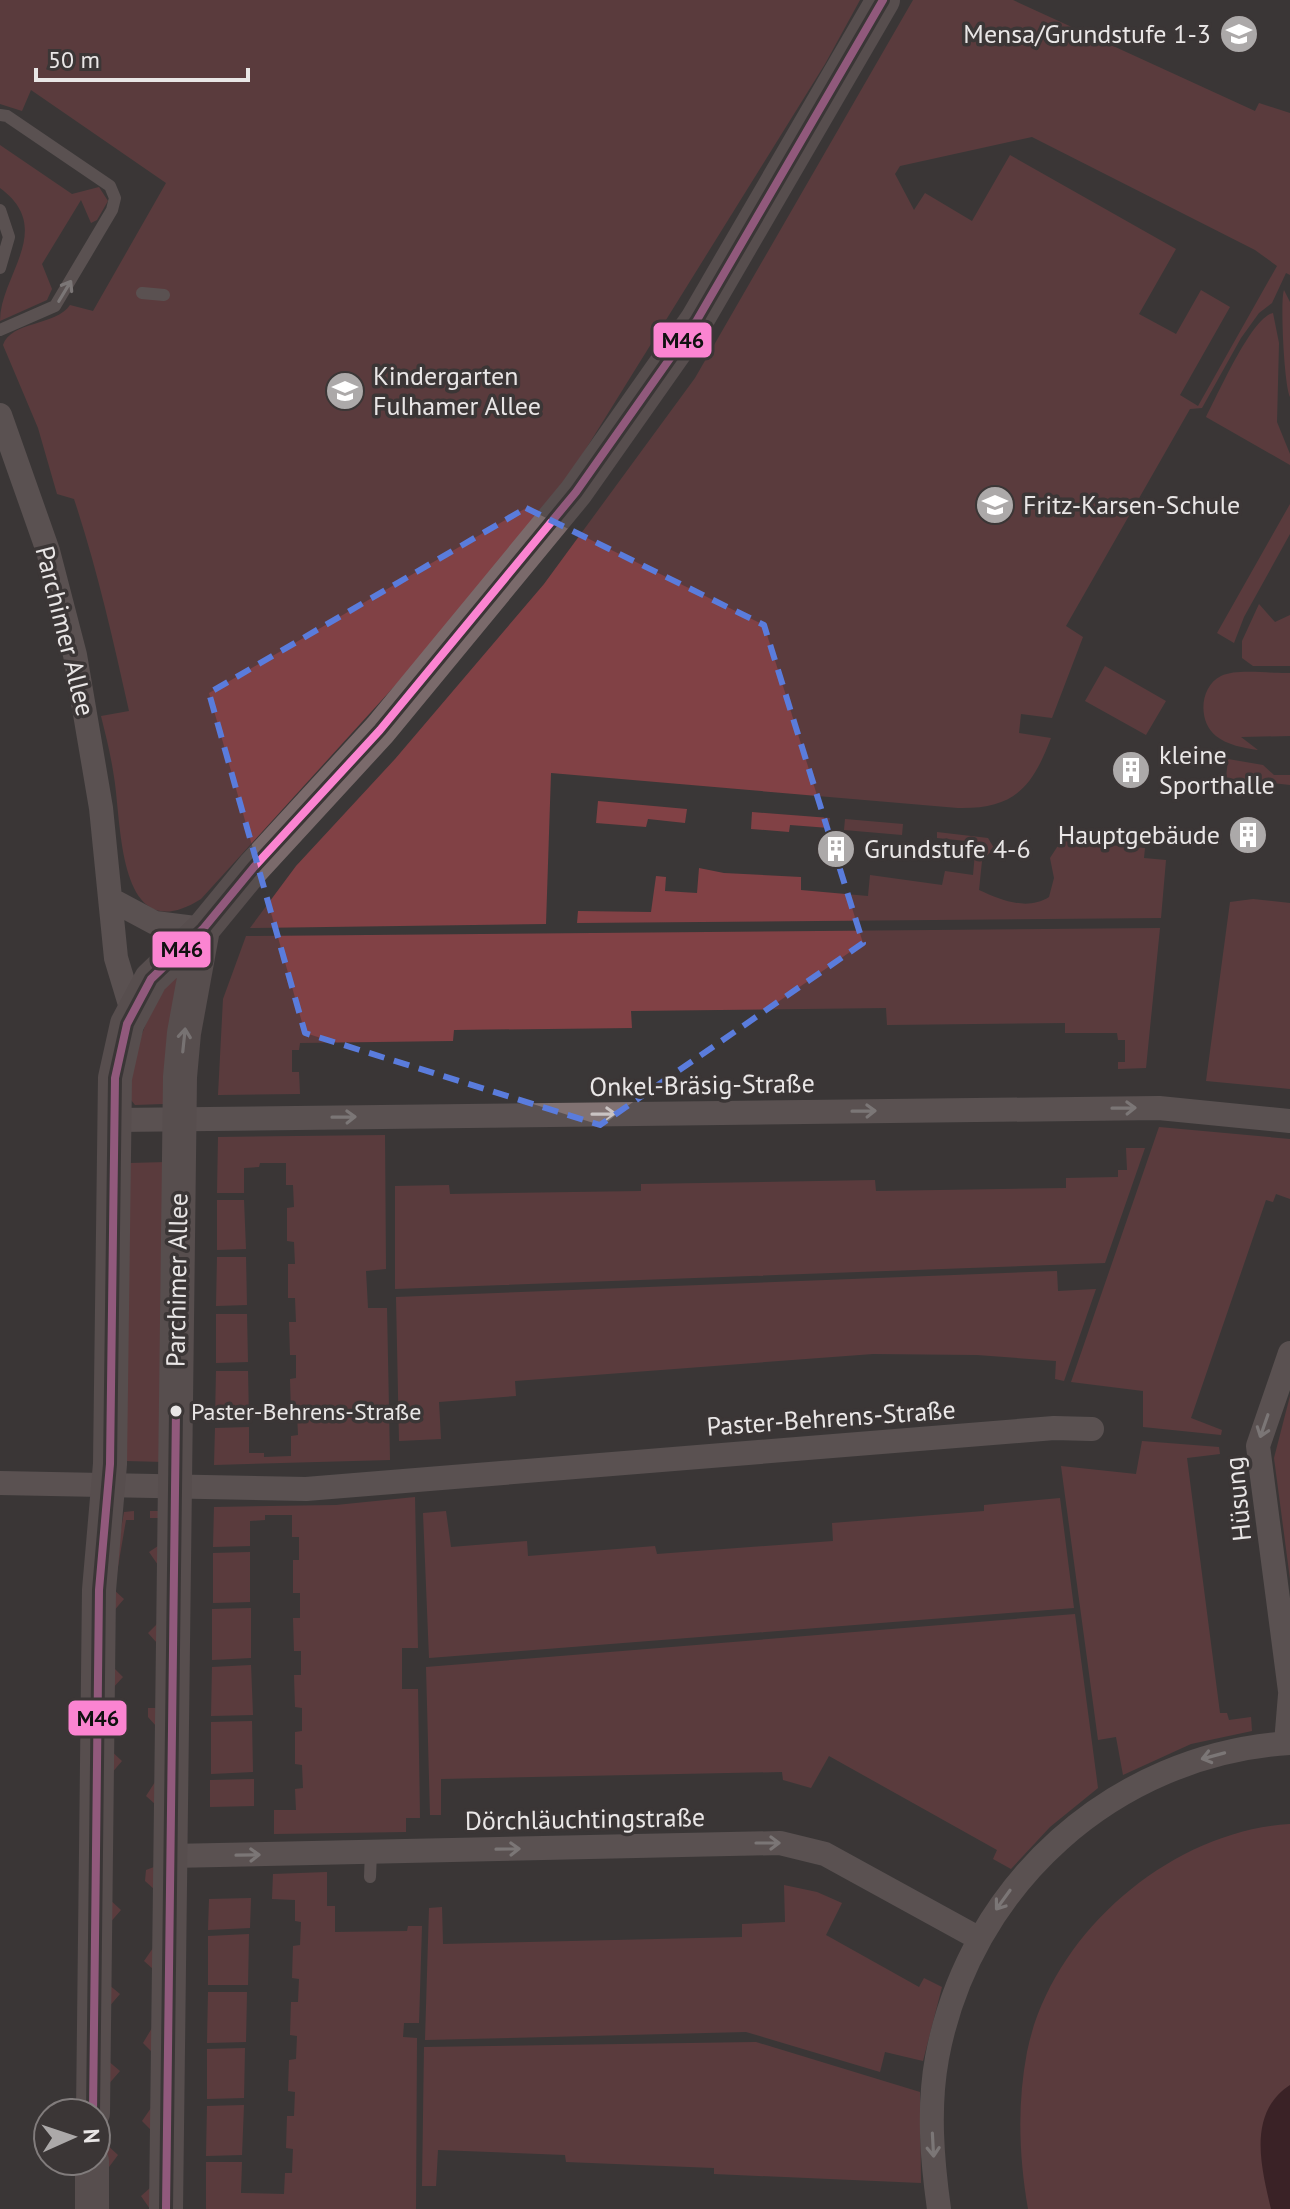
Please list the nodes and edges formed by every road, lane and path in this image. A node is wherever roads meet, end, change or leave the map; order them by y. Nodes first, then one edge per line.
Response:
1 (883, 0) edge
2 (0, 115) edge
3 (0, 210) edge
4 (0, 268) edge
5 (142, 293) dead end
6 (164, 295) dead end
7 (0, 330) edge
8 (0, 415) edge
9 (112, 900) junction
10 (203, 929) junction
11 (132, 1011) junction
12 (179, 1118) junction
13 (115, 1120) junction
14 (1290, 1121) edge
15 (1290, 1353) edge
16 (1092, 1429) dead end
17 (0, 1483) edge
18 (107, 1486) junction
19 (175, 1487) junction
20 (1290, 1693) edge
21 (1288, 1743) edge
22 (371, 1852) junction
23 (170, 1856) junction
24 (370, 1877) dead end
25 (978, 1938) junction
26 (93, 2097) edge
27 (92, 2177) edge
28 (92, 2209) edge
29 (166, 2209) edge
30 (939, 2209) edge

1 - 10 street
7 -> 2 lane
3 - 4 lane
5 - 6 lane
8 - 9 street, Parchimer Allee
9 - 10 street
9 - 11 street, Parchimer Allee
10 - 11 street
12 -> 10 street, Parchimer Allee
11 - 13 street
12 - 13 street, Onkel-Bräsig-Straße
12 -> 14 street, Onkel-Bräsig-Straße
12 - 19 street, Parchimer Allee
13 - 18 street
15 -> 20 street, Hüsung
16 - 19 street, Paster-Behrens-Straße
17 - 18 street, Paster-Behrens-Straße
18 - 19 street, Paster-Behrens-Straße
18 - 26 street
19 - 23 street, Parchimer Allee
20 - 21 street, Hüsung
21 -> 25 street
23 -> 22 street, Dörchläuchtingstraße
22 - 24 lane
22 -> 25 street, Dörchläuchtingstraße
23 - 29 street, Parchimer Allee
25 -> 30 street
27 - 28 street

